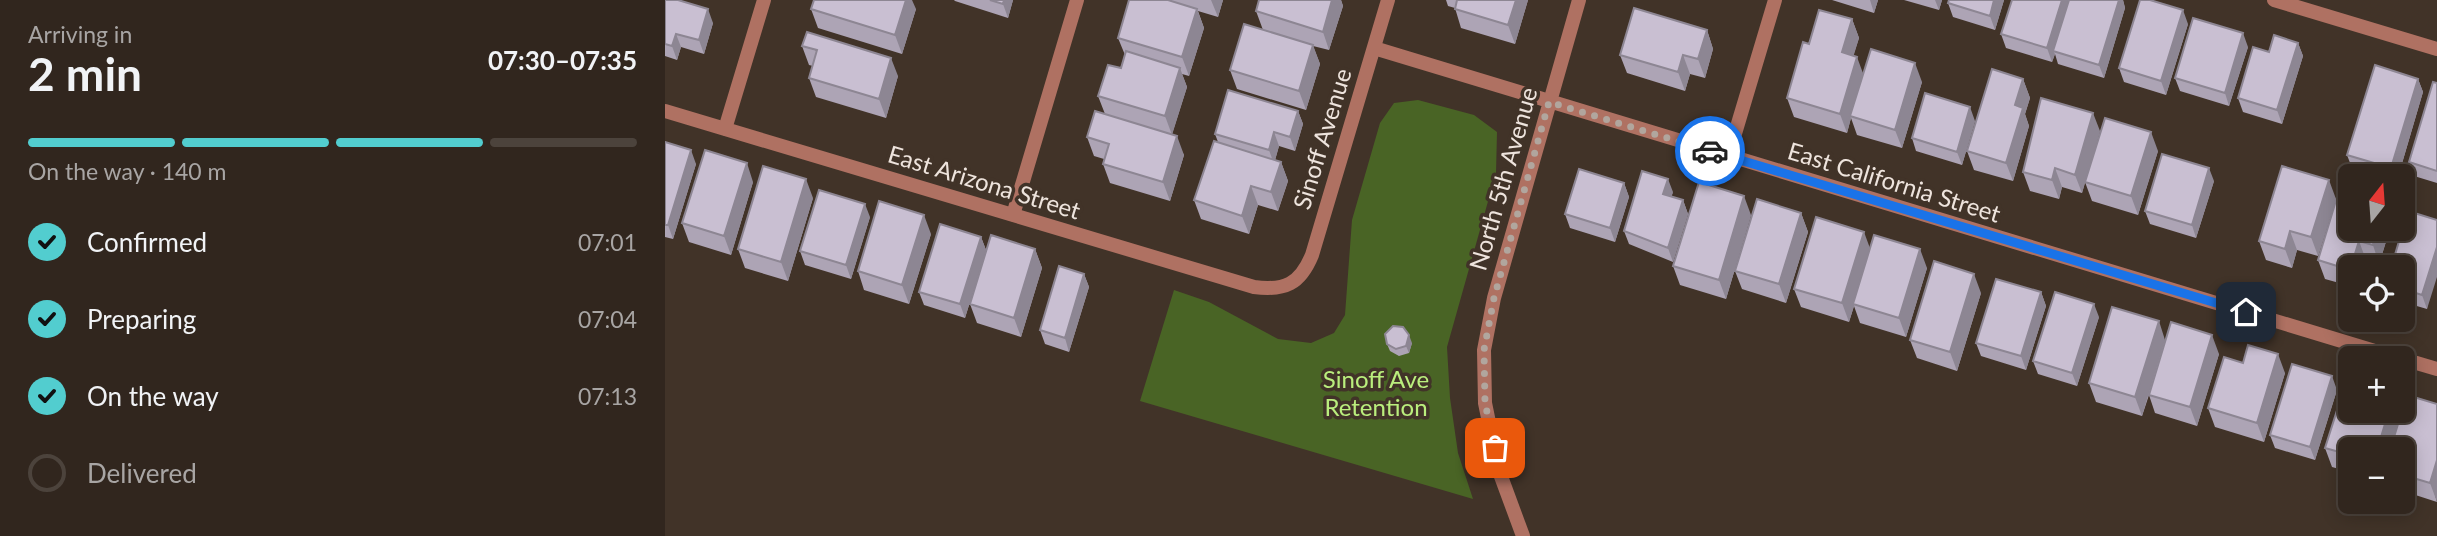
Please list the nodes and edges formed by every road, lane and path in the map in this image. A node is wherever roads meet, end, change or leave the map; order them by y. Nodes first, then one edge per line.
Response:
1 (764, 0) edge
2 (1077, 0) edge
3 (1388, 0) edge
4 (1580, 0) edge
5 (1775, 0) edge
6 (2274, 0) edge
7 (1374, 48) junction
8 (2437, 49) edge
9 (1549, 102) junction
10 (665, 111) edge
11 (725, 129) junction
12 (1728, 157) junction
13 (1013, 215) junction
14 (1291, 285) joint
15 (2359, 346) edge
16 (2415, 363) edge
17 (2437, 369) edge
18 (1523, 536) edge

1 - 11 street
2 - 13 street
3 - 7 street, Sinoff Avenue
4 - 9 street, North 5th Avenue
5 - 12 street
6 - 8 street
7 - 9 street, East California Street
7 - 14 street, Sinoff Avenue
9 - 12 street, East California Street
9 - 18 street, North 5th Avenue
10 - 11 street, East Arizona Street
11 - 13 street, East Arizona Street
12 - 15 street, East California Street
13 - 14 street, East Arizona Street
16 - 17 street, East California Street

